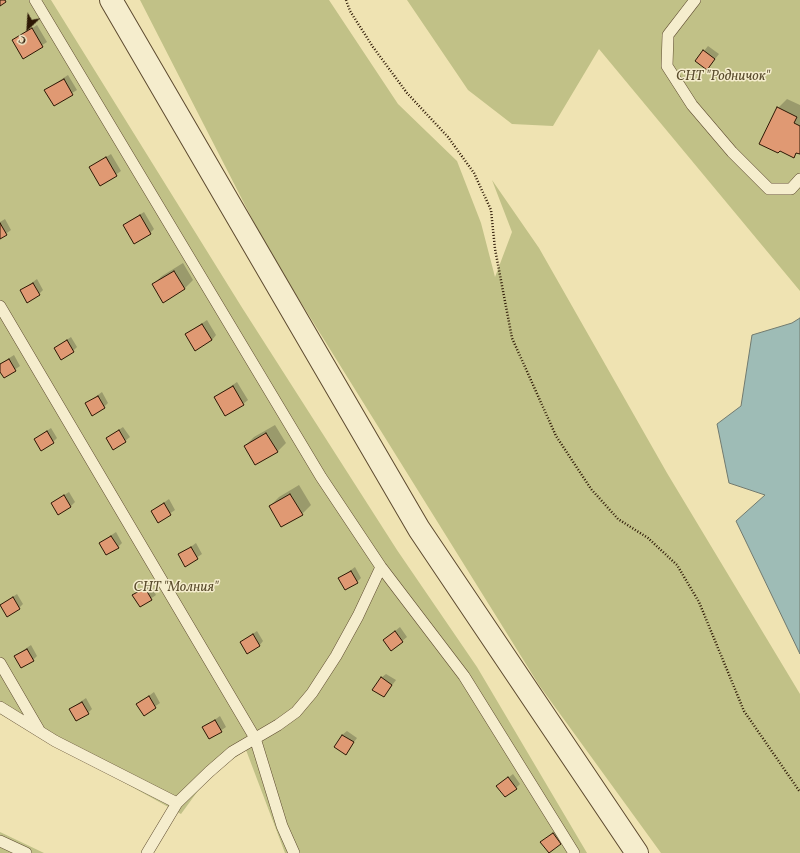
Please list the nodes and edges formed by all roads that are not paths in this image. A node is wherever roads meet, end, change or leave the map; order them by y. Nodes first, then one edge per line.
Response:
1 (35, 0) edge
2 (111, 0) edge
3 (695, 0) edge
4 (800, 179) edge
5 (0, 306) edge
6 (381, 567) junction
7 (0, 663) edge
8 (0, 707) edge
9 (41, 732) junction
10 (255, 738) junction
11 (177, 803) junction
12 (0, 840) edge
13 (26, 853) edge
14 (147, 853) edge
15 (294, 853) edge
16 (574, 853) edge
17 (637, 853) edge

1 - 6 lane
2 - 17 street
3 - 4 lane
5 - 10 lane
6 - 10 lane
6 - 16 lane
7 - 9 lane
8 - 9 lane
9 - 11 lane
10 - 11 lane
10 - 15 lane
11 - 14 lane
12 - 13 lane

